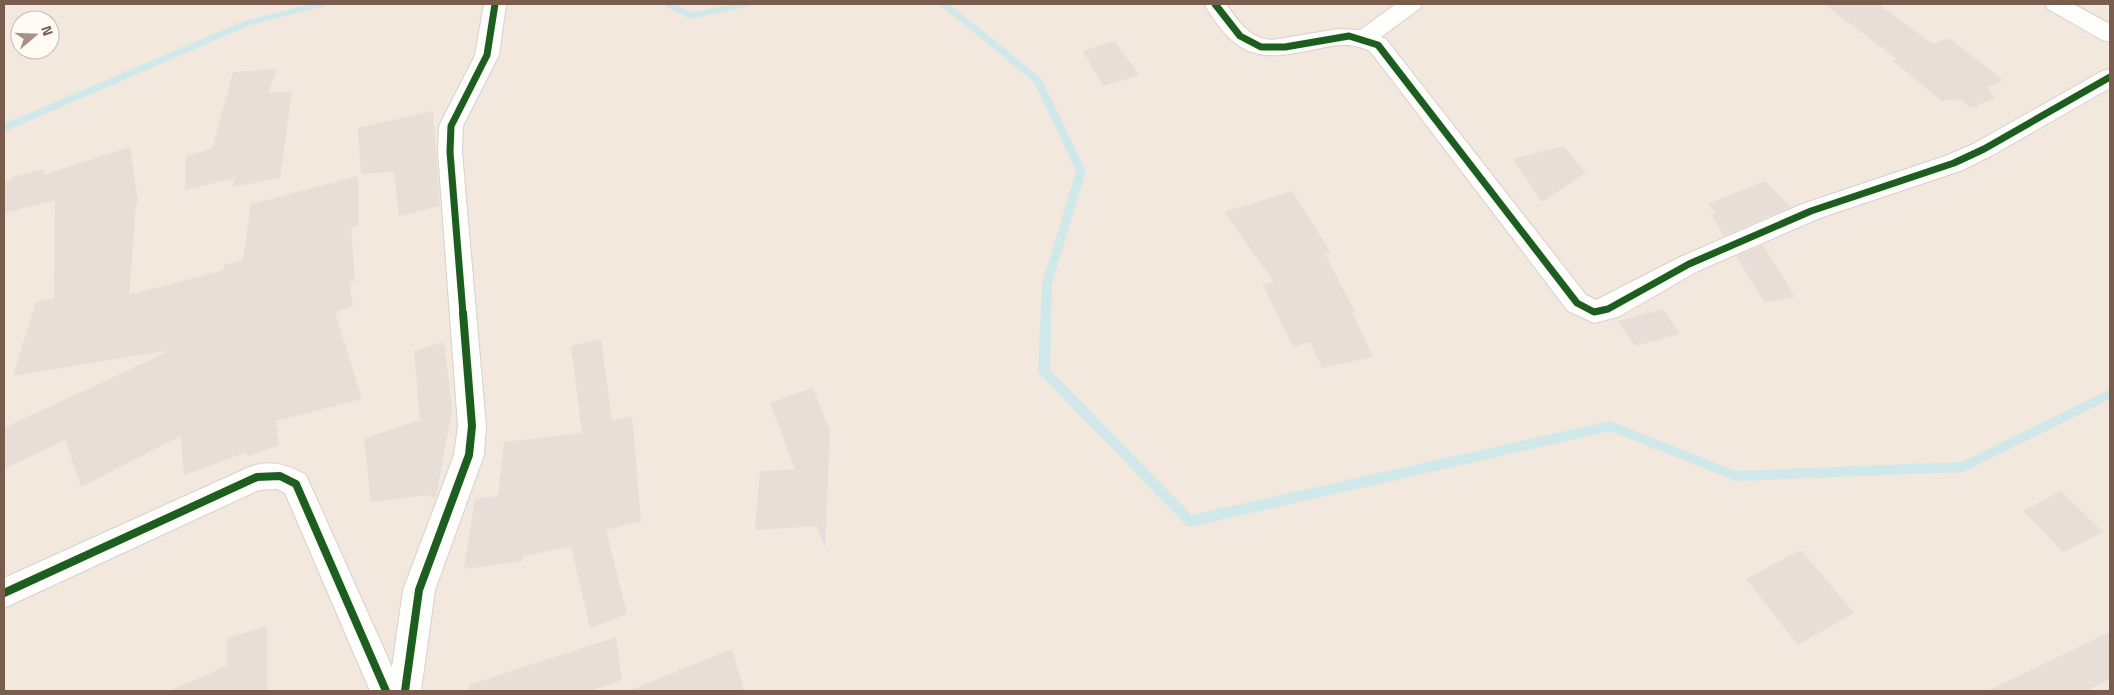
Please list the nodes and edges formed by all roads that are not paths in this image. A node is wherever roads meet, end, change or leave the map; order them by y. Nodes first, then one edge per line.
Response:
1 (495, 4) edge
2 (1215, 4) edge
3 (1411, 4) edge
4 (2056, 4) edge
5 (2110, 34) edge
6 (1364, 38) junction
7 (2110, 77) edge
8 (4, 593) edge
9 (386, 691) edge
10 (405, 691) edge

1 - 10 street
2 - 6 street
3 - 6 street
4 - 5 street
6 - 7 street
8 - 9 street

